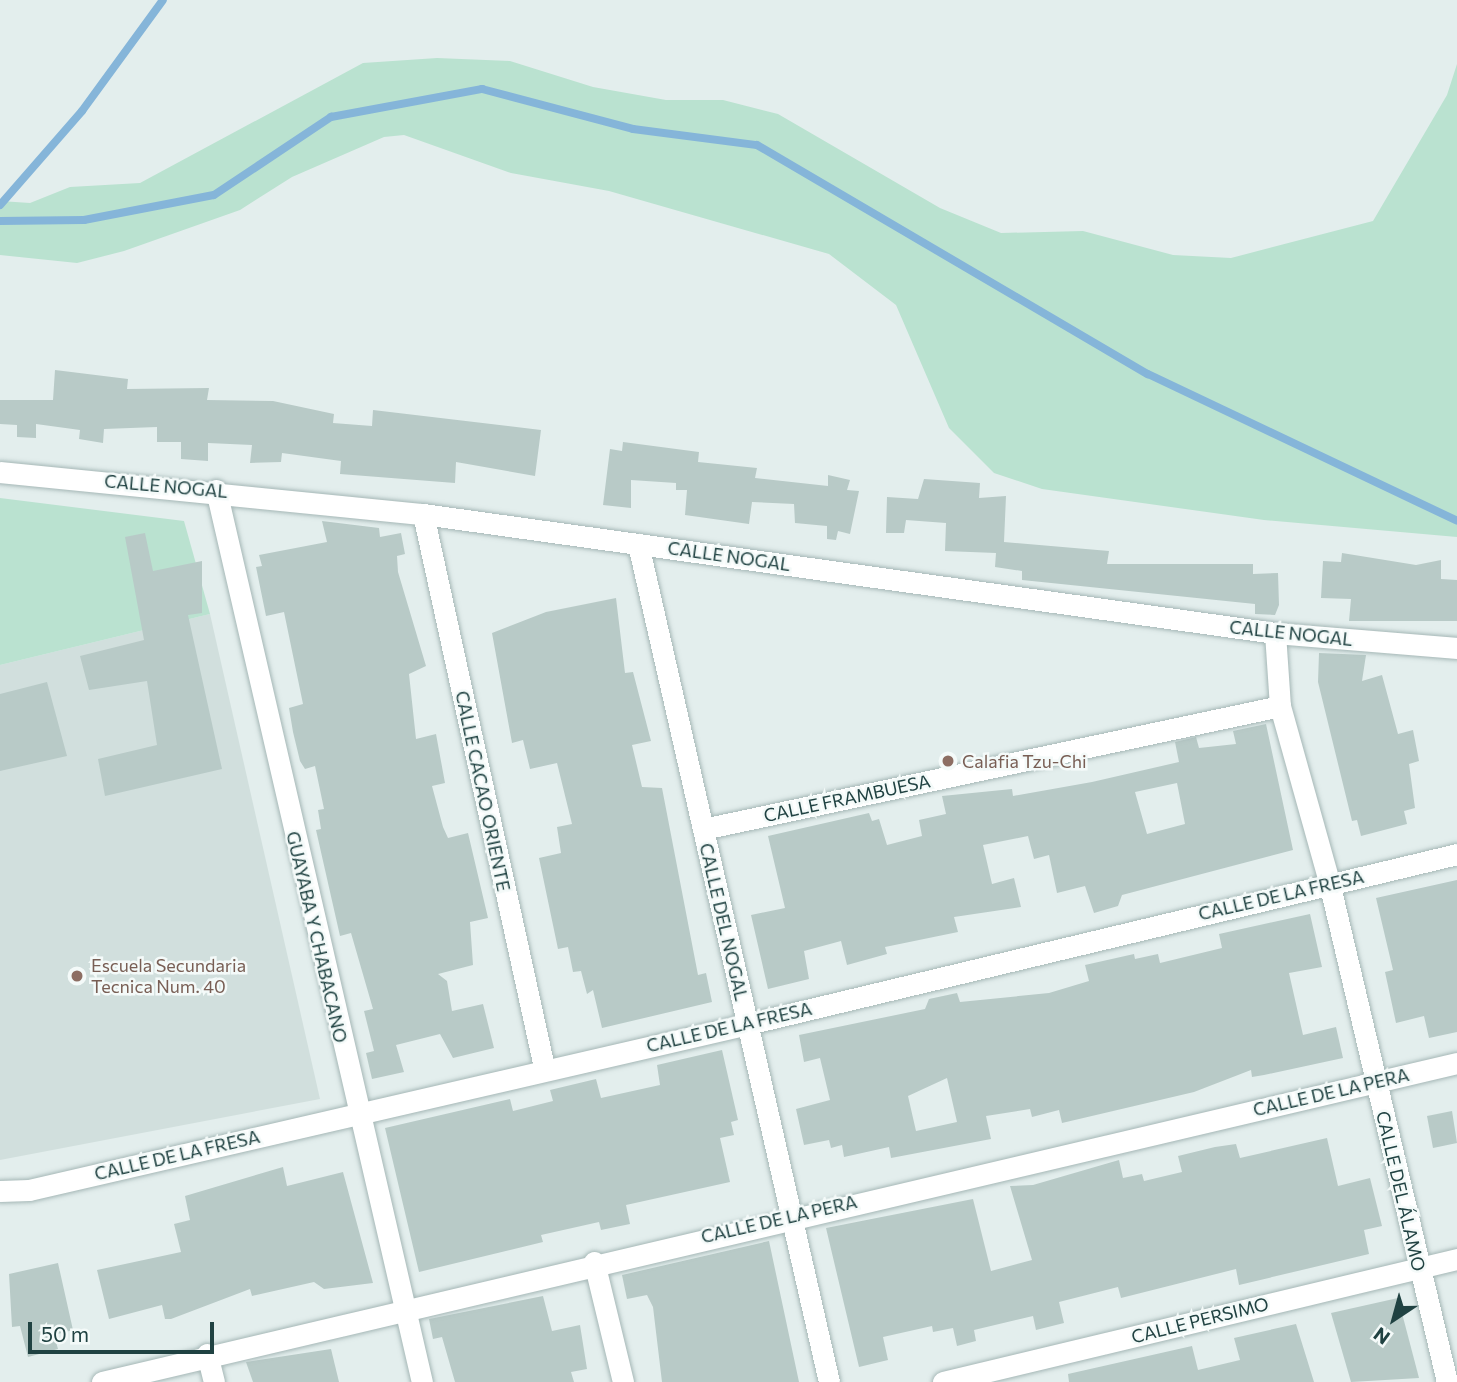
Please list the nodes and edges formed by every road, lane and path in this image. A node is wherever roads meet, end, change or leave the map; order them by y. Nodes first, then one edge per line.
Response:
1 (0, 472) edge
2 (216, 490) junction
3 (423, 514) junction
4 (638, 544) junction
5 (1275, 633) junction
6 (1457, 648) edge
7 (1280, 706) junction
8 (703, 829) junction
9 (1457, 855) edge
10 (1329, 882) junction
11 (748, 1024) junction
12 (1457, 1063) edge
13 (544, 1067) junction
14 (1376, 1082) junction
15 (356, 1112) junction
16 (0, 1191) edge
17 (791, 1216) junction
18 (1457, 1259) edge
19 (594, 1262) junction
20 (1419, 1267) junction
21 (406, 1309) junction
22 (207, 1354) junction
23 (102, 1382) edge
24 (214, 1382) edge
25 (422, 1382) edge
26 (623, 1382) edge
27 (830, 1382) edge
28 (943, 1382) edge
29 (1447, 1382) edge

1 - 2 street, CALLE NOGAL
2 - 3 street, CALLE NOGAL
2 - 15 street, GUAYABA Y CHABACANO
3 - 4 street, CALLE NOGAL
3 - 13 street, CALLE CACAO ORIENTE
4 - 5 street, CALLE NOGAL
4 - 8 street, CALLE DEL NOGAL
5 - 6 street, CALLE NOGAL
5 - 7 street, CALLE DEL ÁLAMO
7 - 8 street, CALLE FRAMBUESA
7 - 10 street, CALLE DEL ÁLAMO
8 - 11 street, CALLE DEL NOGAL
9 - 10 street, CALLE DE LA FRESA
10 - 11 street, CALLE DE LA FRESA
10 - 14 street, CALLE DEL ÁLAMO
11 - 13 street, CALLE DE LA FRESA
11 - 17 street, CALLE DEL NOGAL
12 - 14 street, CALLE DE LA PERA
13 - 15 street, CALLE DE LA FRESA
14 - 17 street, CALLE DE LA PERA
14 - 20 street, CALLE DEL ÁLAMO
15 - 16 street, CALLE DE LA FRESA
15 - 21 street, GUAYABA Y CHABACANO
17 - 19 street, CALLE DE LA PERA
17 - 27 street, CALLE DEL NOGAL
18 - 20 street, CALLE PERSIMO
19 - 21 street, CALLE DE LA PERA
19 - 26 street
20 - 28 street, CALLE PERSIMO
20 - 29 street, CALLE DEL ÁLAMO
21 - 22 street, CALLE DE LA PERA
21 - 25 street, GUAYABA Y CHABACANO
22 - 23 street, CALLE DE LA PERA
22 - 24 street

